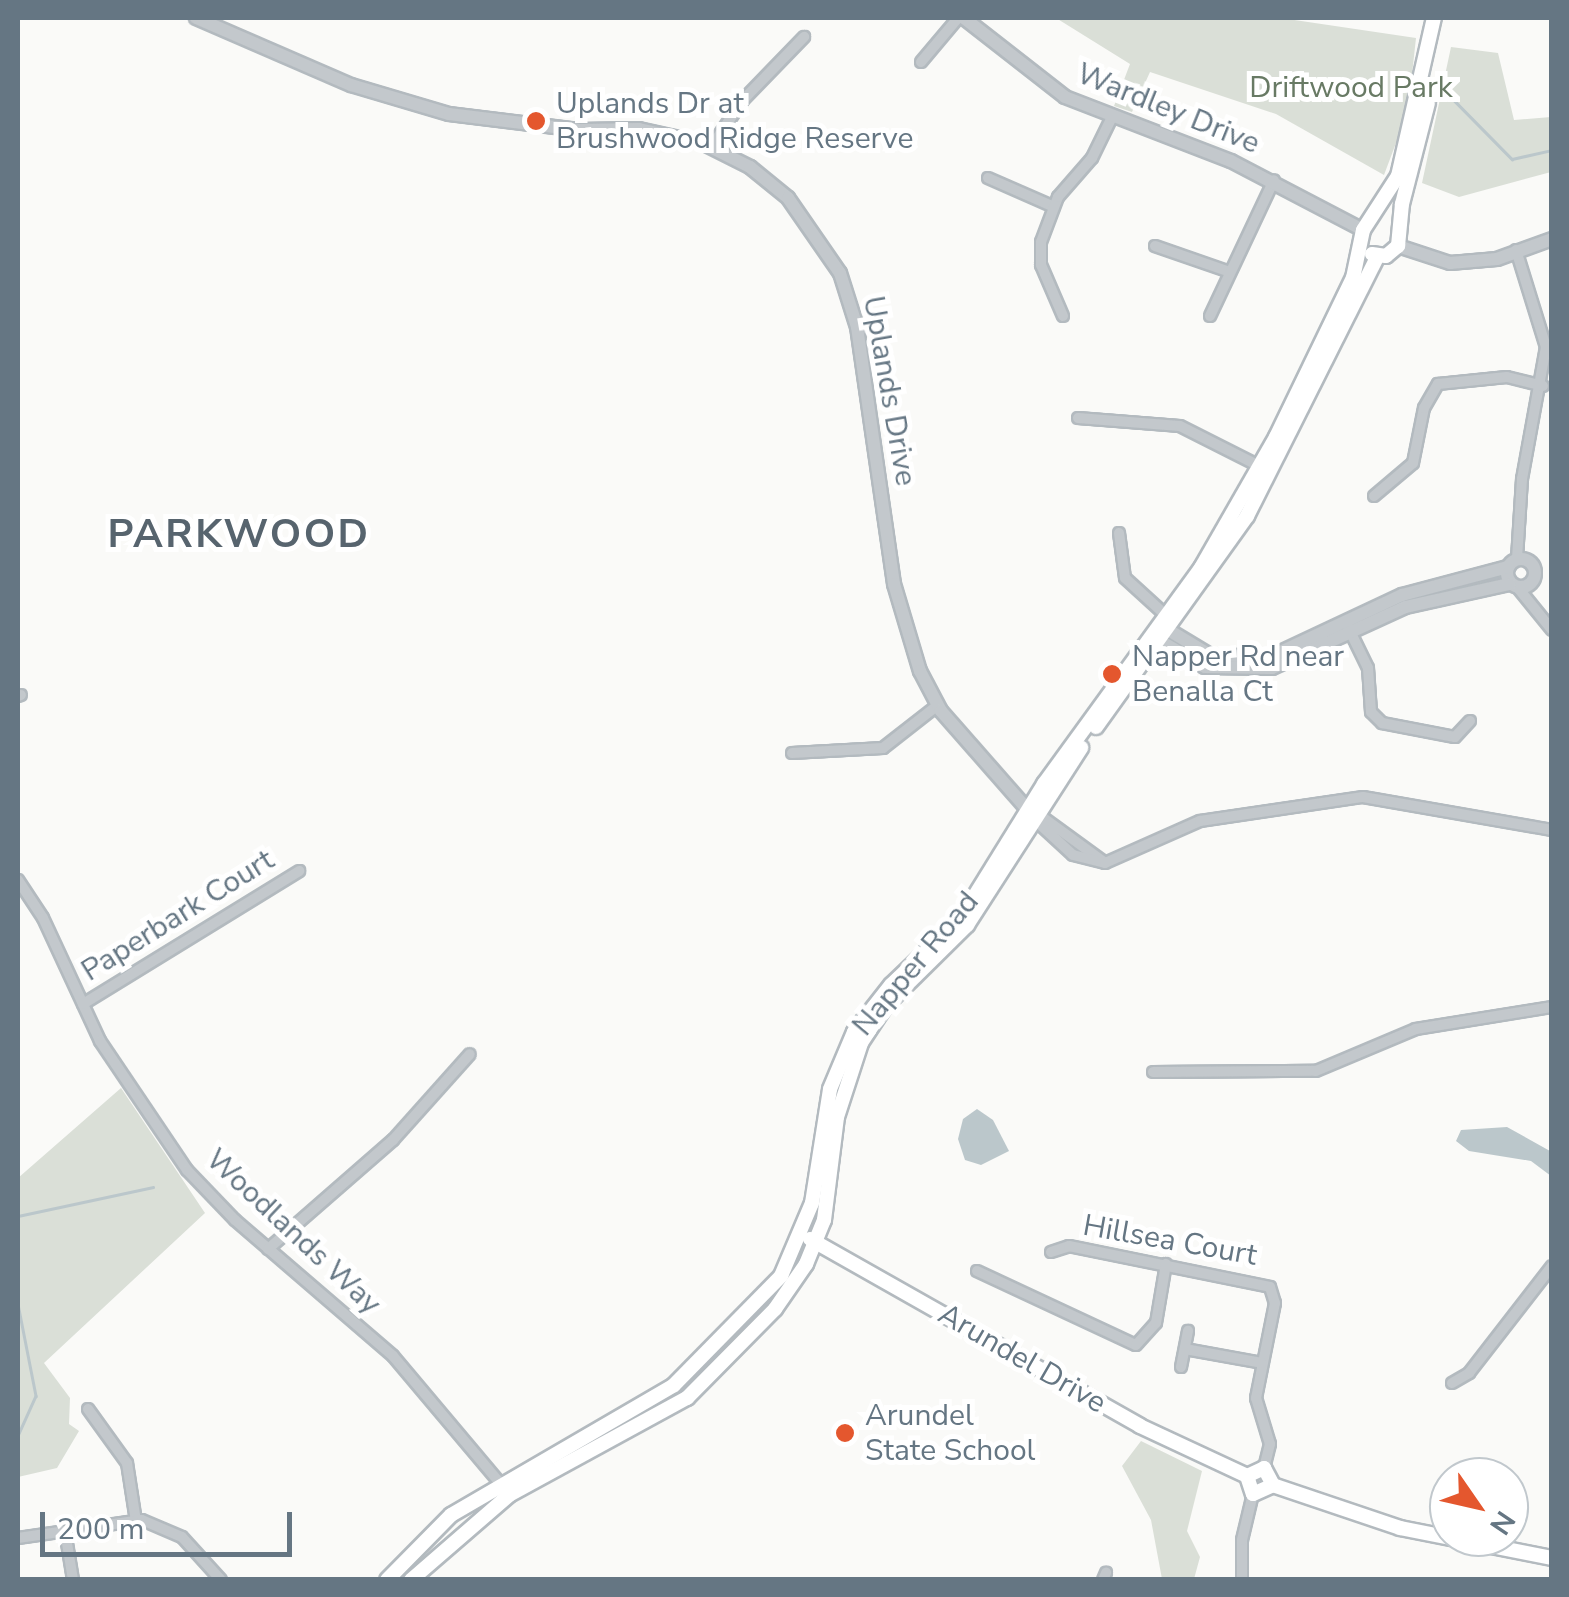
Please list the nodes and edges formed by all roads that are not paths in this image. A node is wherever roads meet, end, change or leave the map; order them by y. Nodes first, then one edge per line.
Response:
1 (196, 18) edge
2 (961, 18) edge
3 (1438, 18) edge
4 (804, 37) dead end
5 (921, 62) dead end
6 (1112, 118) junction
7 (711, 147) junction
8 (988, 178) dead end
9 (1274, 180) junction
10 (1054, 207) junction
11 (1369, 224) junction
12 (1397, 227) junction
13 (1552, 239) edge
14 (1155, 246) dead end
15 (1398, 246) junction
16 (1516, 250) junction
17 (1371, 252) junction
18 (1230, 272) junction
19 (1063, 316) dead end
20 (1210, 316) dead end
21 (1543, 386) junction
22 (1078, 418) dead end
23 (1265, 469) junction
24 (1374, 496) dead end
25 (1119, 533) dead end
26 (1512, 563) junction
27 (1552, 568) edge
28 (1536, 571) junction
29 (1514, 586) junction
30 (1348, 628) junction
31 (1163, 629) junction
32 (1552, 630) edge
33 (938, 704) junction
34 (1470, 721) dead end
35 (792, 754) dead end
36 (1044, 784) junction
37 (1004, 788) junction
38 (1035, 815) junction
39 (1552, 830) edge
40 (300, 870) dead end
41 (987, 878) junction
42 (18, 880) edge
43 (83, 1004) junction
44 (1552, 1007) edge
45 (470, 1054) dead end
46 (1153, 1072) dead end
47 (800, 1234) junction
48 (816, 1242) junction
49 (268, 1249) junction
50 (1051, 1252) dead end
51 (1166, 1264) junction
52 (1552, 1266) edge
53 (977, 1272) dead end
54 (1188, 1330) dead end
55 (1185, 1349) junction
56 (1262, 1363) junction
57 (1180, 1367) dead end
58 (1452, 1383) dead end
59 (88, 1409) dead end
60 (1264, 1468) junction
61 (1247, 1476) junction
62 (1273, 1485) junction
63 (504, 1489) junction
64 (1254, 1494) junction
65 (136, 1521) junction
66 (65, 1531) junction
67 (18, 1538) edge
68 (1552, 1558) edge
69 (73, 1580) edge
70 (221, 1580) edge
71 (387, 1580) edge
72 (410, 1580) edge
73 (1242, 1580) edge

1 - 7 street, Uplands Drive
2 - 5 street
2 - 6 street, Wardley Drive
3 - 11 main road
3 - 12 main road
4 - 7 street
6 - 9 street, Wardley Drive
6 - 10 street
7 - 33 street, Uplands Drive
8 - 10 street
9 - 11 street, Wardley Drive
9 - 18 street
10 - 19 street
11 - 12 main road
11 - 17 main road
12 - 15 main road
13 - 16 street
14 - 18 street
15 - 16 street
15 - 17 main road
16 - 21 street
17 - 23 main road, Napper Road
18 - 20 street
21 - 24 street
21 - 26 street
22 - 23 street
23 - 31 main road, Napper Road
25 - 31 street
26 - 28 street
26 - 29 street
26 - 30 street
27 - 28 street
28 - 29 street
29 - 30 street
29 - 32 street
30 - 31 street
30 - 34 street
31 - 36 main road, Napper Road
31 - 38 main road, Napper Road
33 - 35 street
33 - 37 street, Uplands Drive
36 - 37 street
36 - 38 main road, Napper Road
37 - 38 street, Uplands Drive
37 - 41 street
38 - 39 street
38 - 41 main road, Napper Road
38 - 48 main road, Napper Road
40 - 43 street, Paperbark Court
41 - 47 main road, Napper Road
42 - 43 street, Woodlands Way
43 - 49 street, Woodlands Way
44 - 46 street
45 - 49 street
47 - 48 main road, Arundel Drive
47 - 63 main road, Napper Road
48 - 61 main road, Arundel Drive
48 - 63 main road, Napper Road
49 - 63 street, Woodlands Way
50 - 51 street, Hillsea Court
51 - 53 street
51 - 56 street, Hillsea Court
52 - 58 street
54 - 55 street
55 - 56 street
55 - 57 street
56 - 60 street, Hillsea Court
59 - 65 street
60 - 61 main road
60 - 62 main road
61 - 64 main road
62 - 64 main road
62 - 68 main road
63 - 71 main road, Napper Road
63 - 72 main road, Napper Road
64 - 73 street
65 - 66 street
65 - 70 street
66 - 67 street
66 - 69 street

